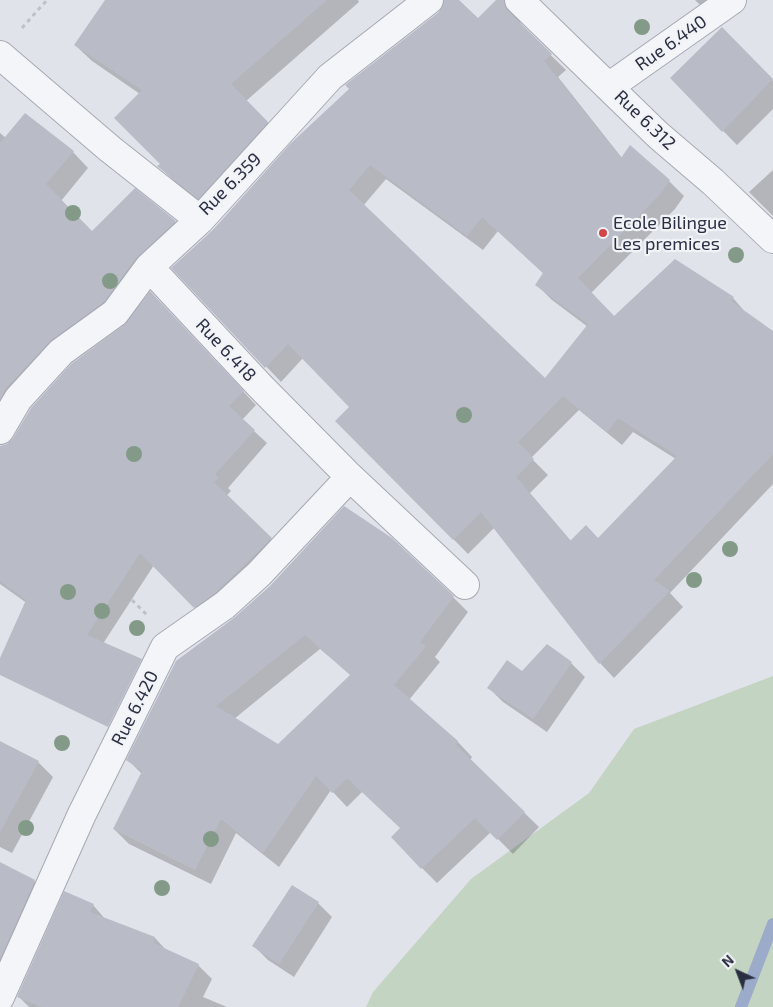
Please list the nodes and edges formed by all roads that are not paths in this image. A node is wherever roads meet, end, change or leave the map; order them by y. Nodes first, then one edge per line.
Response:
1 (430, 0) edge
2 (519, 0) edge
3 (732, 0) edge
4 (0, 55) edge
5 (610, 86) junction
6 (200, 220) junction
7 (773, 239) edge
8 (149, 267) junction
9 (0, 430) edge
10 (350, 477) junction
11 (465, 585) dead end
12 (0, 997) edge

1 - 6 street, Rue 6.359
2 - 5 street, Rue 6.312
3 - 5 street, Rue 6.440
4 - 6 street, Rue 6.359
5 - 7 street, Rue 6.312
6 - 8 street
8 - 9 street
8 - 10 street, Rue 6.418
10 - 11 street, Rue 6.418
10 - 12 street, Rue 6.420

